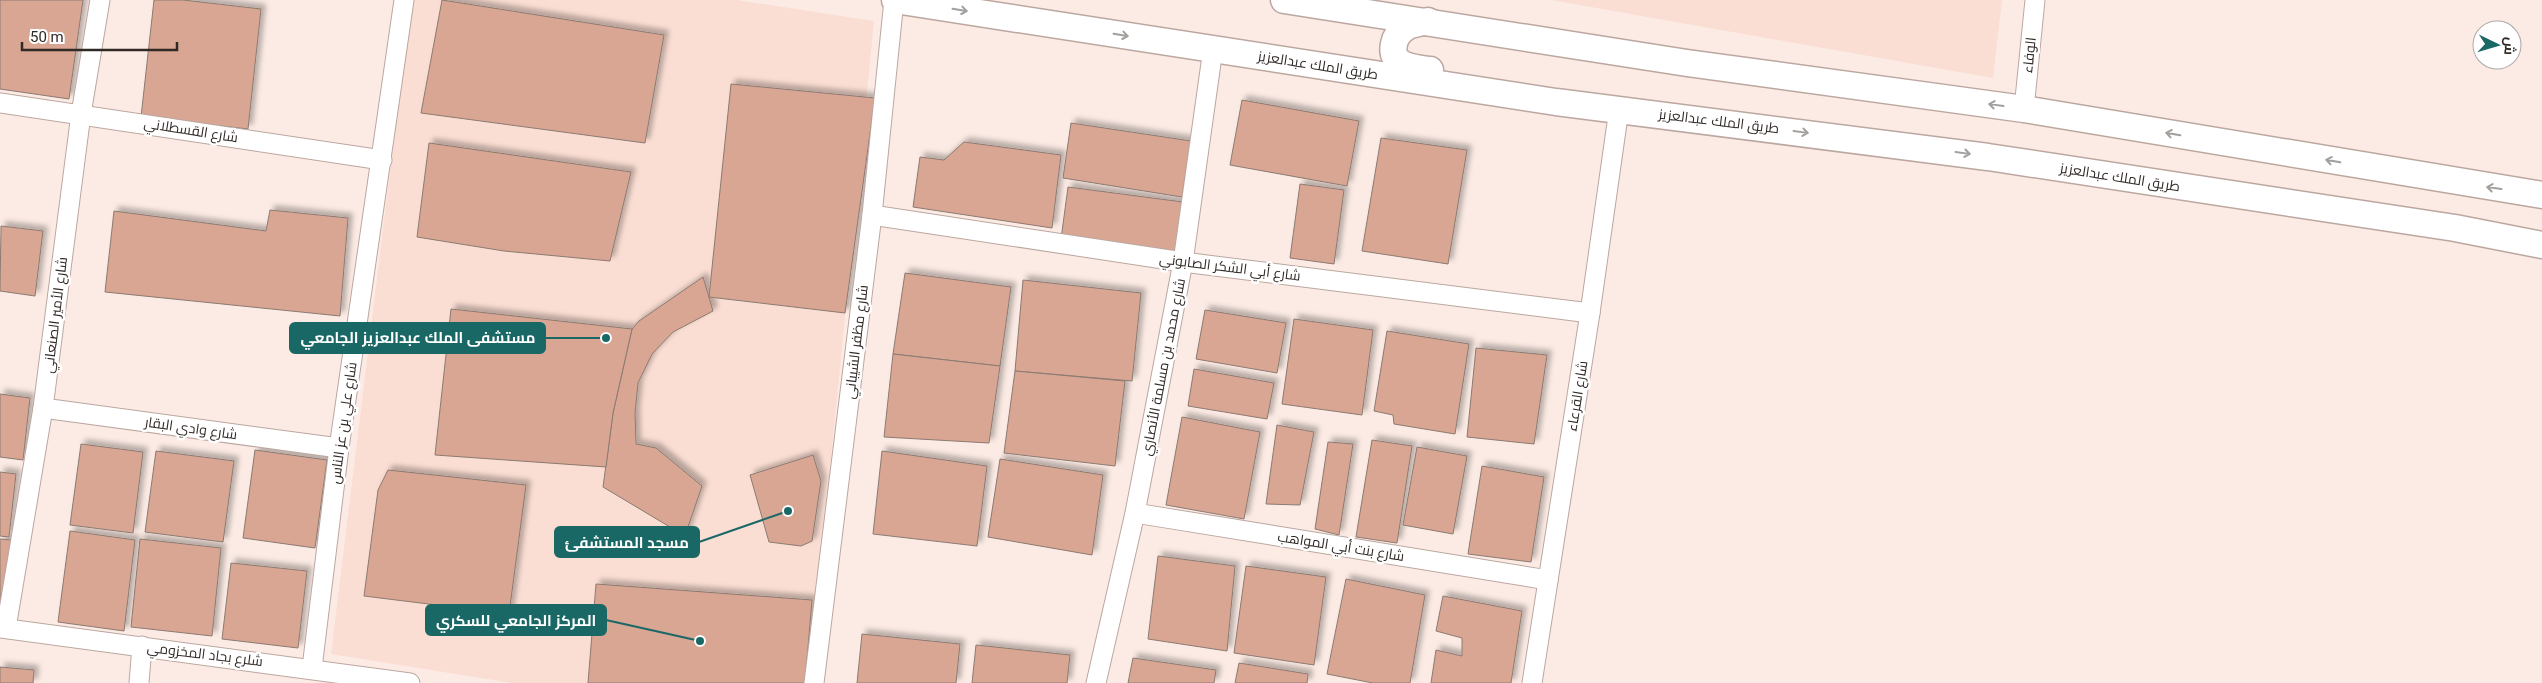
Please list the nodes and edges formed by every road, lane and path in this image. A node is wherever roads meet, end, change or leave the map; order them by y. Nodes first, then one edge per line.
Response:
1 (100, 0) edge
2 (404, 0) edge
3 (895, 0) edge
4 (1284, 0) edge
5 (2035, 0) edge
6 (1428, 21) junction
7 (1214, 49) junction
8 (0, 103) edge
9 (1619, 109) junction
10 (2024, 109) junction
11 (81, 114) junction
12 (1756, 126) junction
13 (382, 160) junction
14 (2542, 195) edge
15 (872, 215) junction
16 (2542, 245) edge
17 (1183, 262) junction
18 (1590, 312) junction
19 (43, 408) junction
20 (339, 448) junction
21 (1134, 513) junction
22 (1548, 580) junction
23 (3, 628) edge
24 (142, 646) junction
25 (312, 668) junction
26 (139, 683) edge
27 (410, 683) edge
28 (814, 683) edge
29 (1096, 683) edge
30 (1532, 683) edge

1 - 11 street, شارع الأمير الصنعاني
2 - 13 street, شارع علي بن عز الناس
3 -> 7 main road, طريق الملك عبدالعزيز
3 - 15 street, شارع مظفر الشيباني
4 - 6 main road
5 - 10 street, الوفاء
10 -> 6 main road
6 - 12 main road
7 - 9 main road, طريق الملك عبدالعزيز
7 - 17 street, شارع محمد بن مسلمة الأنصاري
8 - 11 street, شارع القسطلاني
9 - 12 main road, طريق الملك عبدالعزيز
9 - 18 street, شارع القرعاء
14 -> 10 main road
11 - 13 street, شارع القسطلاني
11 - 19 street, شارع الأمير الصنعاني
12 -> 16 main road, طريق الملك عبدالعزيز
13 - 20 street, شارع علي بن عز الناس
15 - 17 street, شارع أبي الشكر الصابوني
15 - 28 street, شارع مظفر الشيباني
17 - 18 street, شارع أبي الشكر الصابوني
17 - 21 street, شارع محمد بن مسلمة الأنصاري
18 - 22 street, شارع القرعاء
19 - 20 street, شارع وادي البقار
19 - 23 street, شارع الأمير الصنعاني
20 - 25 street, شارع علي بن عز الناس
21 - 22 street, شارع بنت أبي المواهب
21 - 29 street, شارع محمد بن مسلمة الأنصاري
22 - 30 street, شارع القرعاء
23 - 24 street, شلرع بجاد المخزومي
24 - 25 street, شلرع بجاد المخزومي
24 - 26 street
25 - 27 street, شلرع بجاد المخزومي

